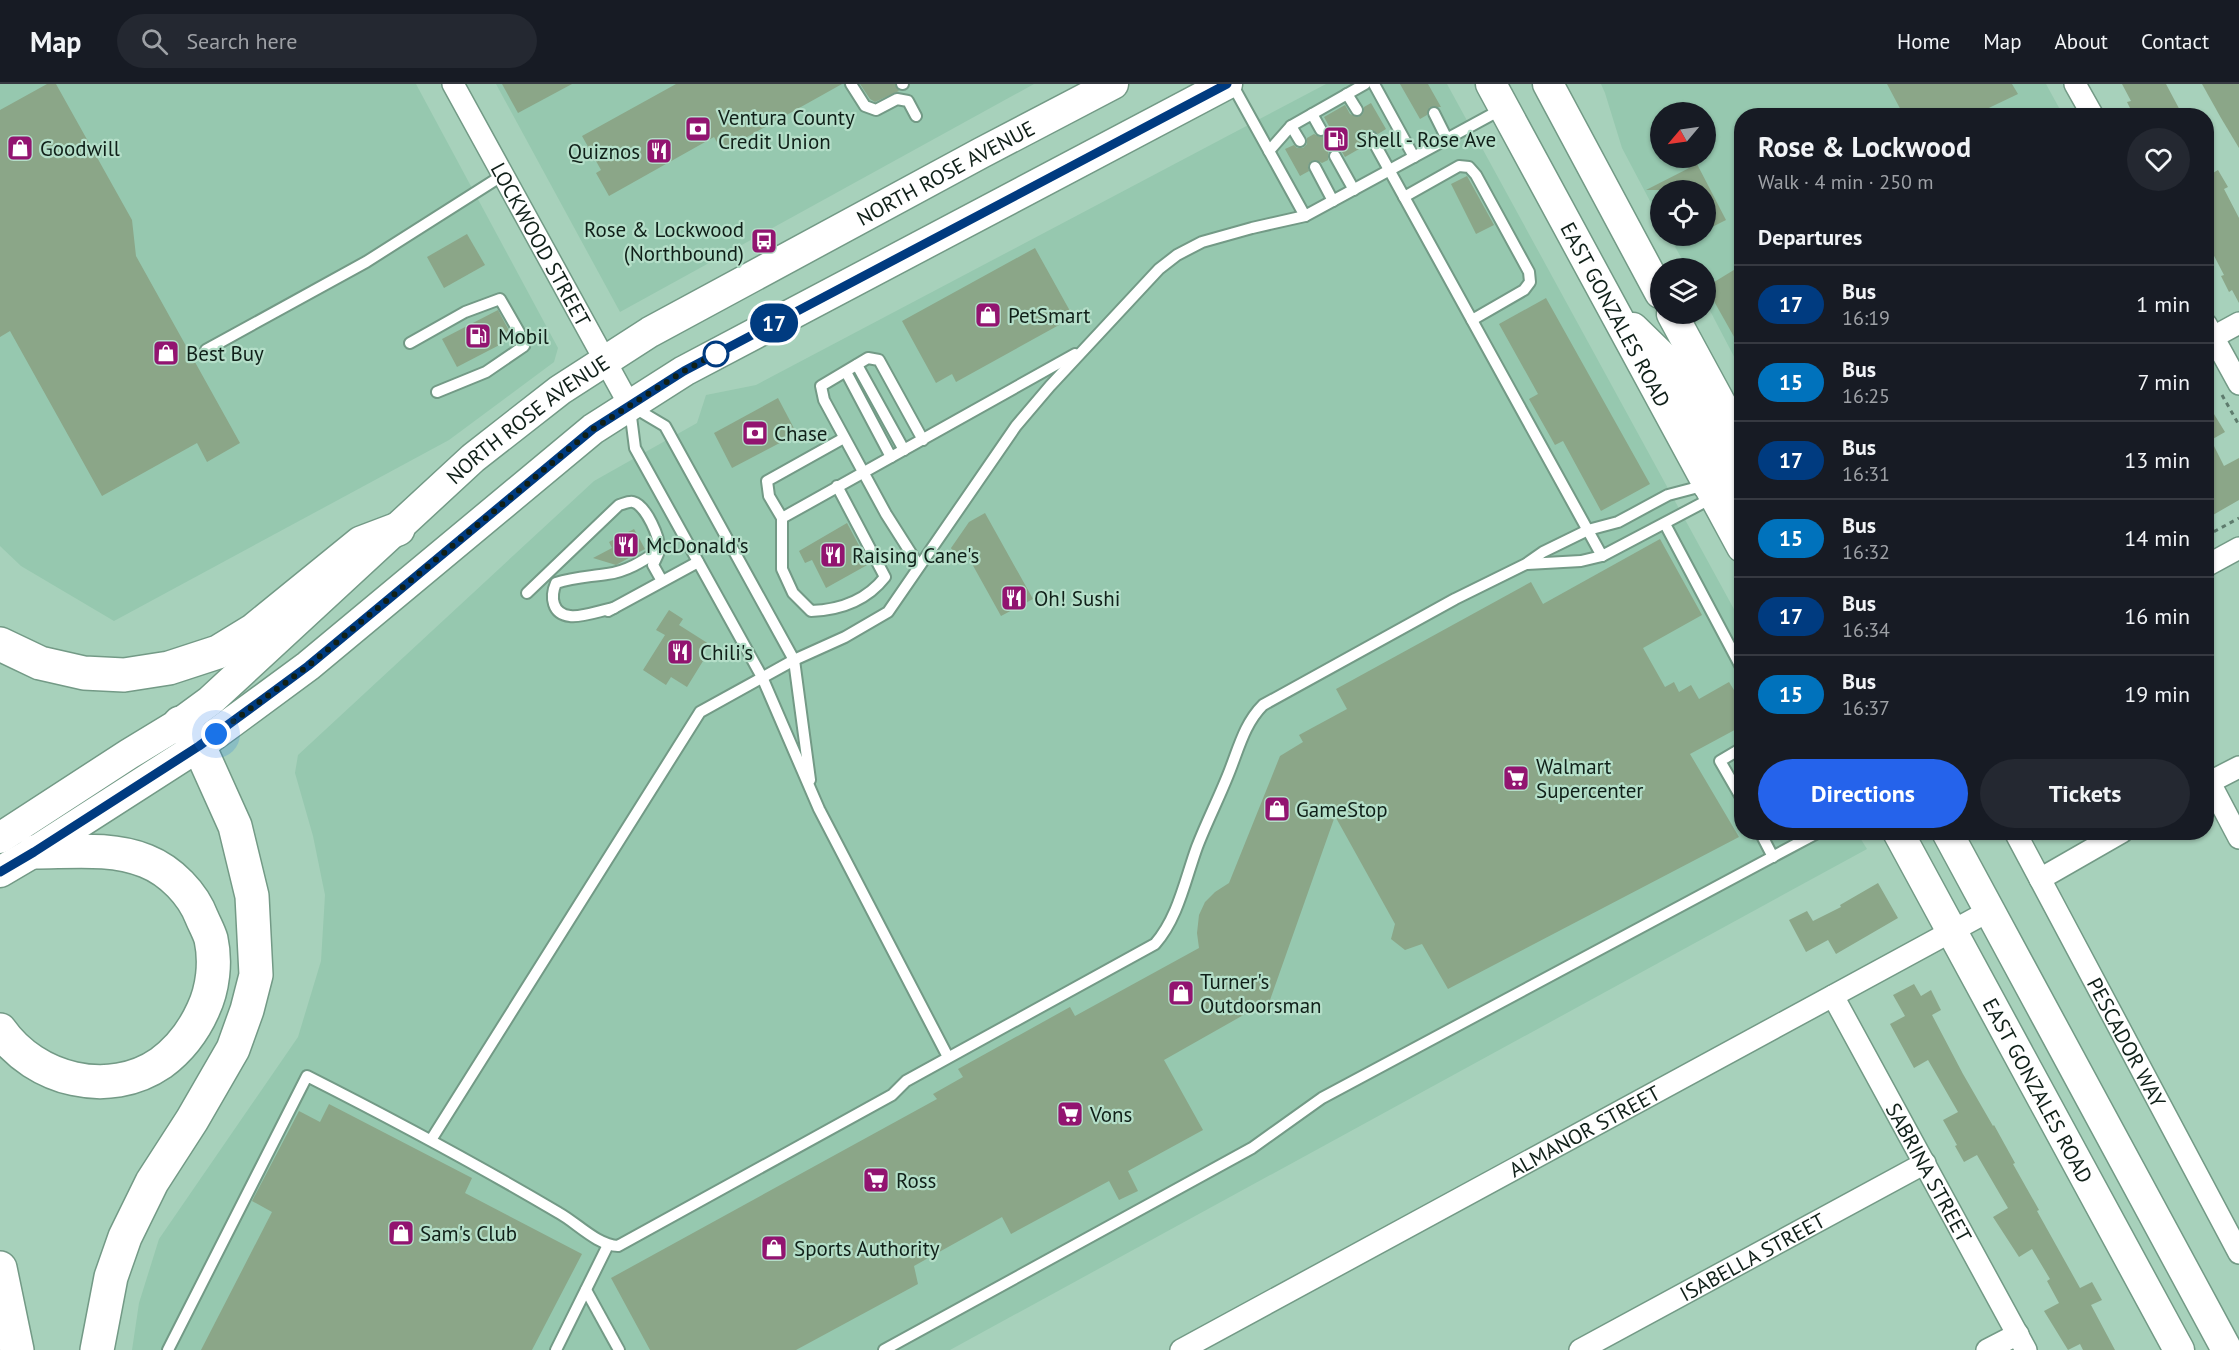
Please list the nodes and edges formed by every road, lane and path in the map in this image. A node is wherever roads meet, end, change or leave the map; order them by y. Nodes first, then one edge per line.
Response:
1 (453, 84) edge
2 (851, 84) edge
3 (1113, 84) edge
4 (1227, 84) edge
5 (1232, 84) edge
6 (1365, 84) edge
7 (1374, 84) edge
8 (1548, 84) edge
9 (2075, 84) edge
10 (1347, 94) junction
11 (1498, 96) edge
12 (2088, 108) edge
13 (1357, 111) dead end
14 (1434, 113) dead end
15 (1312, 114) junction
16 (916, 116) dead end
17 (1291, 126) junction
18 (1321, 130) dead end
19 (1371, 137) dead end
20 (1448, 139) junction
21 (1300, 141) dead end
22 (1269, 151) junction
23 (1335, 156) dead end
24 (1414, 157) junction
25 (1315, 168) dead end
26 (1389, 170) junction
27 (503, 175) junction
28 (1354, 190) junction
29 (1404, 197) junction
30 (1333, 201) junction
31 (1305, 216) junction
32 (1650, 274) edge
33 (1613, 310) junction
34 (1472, 320) junction
35 (2239, 323) edge
36 (1677, 324) edge
37 (2214, 332) edge
38 (2214, 342) edge
39 (410, 343) dead end
40 (1086, 347) junction
41 (206, 350) dead end
42 (604, 360) junction
43 (857, 365) junction
44 (846, 372) junction
45 (2239, 384) edge
46 (437, 392) dead end
47 (630, 406) junction
48 (1734, 428) edge
49 (844, 438) junction
50 (923, 440) junction
51 (904, 450) junction
52 (891, 457) junction
53 (1734, 464) edge
54 (863, 472) junction
55 (837, 486) junction
56 (1721, 493) edge
57 (782, 518) junction
58 (2239, 518) edge
59 (1665, 524) junction
60 (1734, 526) edge
61 (398, 528) junction
62 (1588, 531) junction
63 (2214, 532) edge
64 (2239, 548) edge
65 (659, 551) junction
66 (1602, 556) junction
67 (698, 562) junction
68 (2214, 562) edge
69 (1526, 564) junction
70 (919, 566) junction
71 (662, 581) junction
72 (527, 592) dead end
73 (614, 608) junction
74 (592, 620) dead end
75 (0, 644) edge
76 (1734, 654) edge
77 (794, 660) junction
78 (762, 677) junction
79 (190, 734) junction
80 (1734, 753) edge
81 (2239, 767) edge
82 (2214, 781) edge
83 (1734, 785) edge
84 (810, 787) junction
85 (2214, 794) edge
86 (0, 837) edge
87 (2239, 838) edge
88 (1764, 840) edge
89 (1805, 840) edge
90 (1902, 840) edge
91 (1951, 840) edge
92 (2019, 840) edge
93 (2108, 840) edge
94 (34, 852) junction
95 (1773, 857) junction
96 (0, 872) edge
97 (2040, 879) junction
98 (1989, 911) junction
99 (1952, 932) junction
100 (1833, 996) junction
101 (0, 1030) edge
102 (948, 1057) junction
103 (430, 1140) junction
104 (1925, 1163) junction
105 (608, 1245) junction
106 (2239, 1253) edge
107 (0, 1268) edge
108 (585, 1290) junction
109 (2022, 1342) edge
110 (16, 1350) edge
111 (97, 1350) edge
112 (168, 1350) edge
113 (556, 1350) edge
114 (619, 1350) edge
115 (884, 1350) edge
116 (1180, 1350) edge
117 (1580, 1350) edge
118 (1987, 1350) edge
119 (2179, 1350) edge
120 (2227, 1350) edge

1 - 27 street, LOCKWOOD STREET
2 - 16 lane
3 - 42 main road, NORTH ROSE AVENUE
4 - 47 main road, NORTH ROSE AVENUE
5 - 22 lane
6 - 10 lane
7 - 24 lane
8 - 32 main road
9 - 12 street
10 - 13 lane
10 - 15 lane
11 - 20 lane
11 - 33 main road, EAST GONZALES ROAD
14 - 20 lane
15 - 17 lane
15 - 18 lane
17 - 21 lane
17 - 22 lane
19 - 26 lane
20 - 24 lane
22 - 31 lane
23 - 28 lane
24 - 26 lane
25 - 30 lane
26 - 28 lane
26 - 29 lane
27 - 41 lane
27 - 42 street, LOCKWOOD STREET
28 - 30 lane
29 - 34 lane
29 - 34 lane
30 - 31 lane
31 - 40 lane
33 - 53 main road
33 - 56 main road, EAST GONZALES ROAD
34 - 62 lane
35 - 37 street
36 - 48 main road
38 - 45 street
39 - 46 lane
40 - 50 lane
40 - 70 lane
42 - 47 street, LOCKWOOD STREET
42 - 61 main road, NORTH ROSE AVENUE
43 - 44 lane
43 - 50 lane
43 - 51 lane
44 - 49 lane
44 - 52 lane
47 - 67 lane
47 - 77 lane
47 - 79 main road, NORTH ROSE AVENUE
49 - 54 lane
49 - 57 lane
50 - 51 lane
51 - 52 lane
52 - 54 lane
54 - 55 lane
54 - 70 lane
55 - 57 lane
55 - 57 lane
56 - 59 lane
56 - 60 main road, EAST GONZALES ROAD
56 - 62 lane
58 - 63 path
59 - 66 lane
59 - 76 lane
61 - 75 highway
61 - 79 main road, NORTH ROSE AVENUE
62 - 66 lane
62 - 69 lane
64 - 68 street
65 - 71 lane
65 - 72 lane
65 - 73 lane
66 - 69 lane
67 - 71 lane
67 - 78 lane
69 - 102 lane
70 - 77 lane
71 - 73 lane
73 - 74 lane
77 - 78 lane
77 - 84 lane
78 - 84 lane
78 - 103 lane
79 - 86 main road, NORTH ROSE AVENUE
79 - 94 main road, NORTH ROSE AVENUE
79 - 111 highway
80 - 83 lane
81 - 82 street
84 - 102 lane
85 - 87 street
88 - 95 lane
89 - 95 lane
90 - 99 main road, EAST GONZALES ROAD
91 - 98 main road, EAST GONZALES ROAD
92 - 97 street, PESCADOR WAY
93 - 97 street
94 - 96 main road, NORTH ROSE AVENUE
94 - 101 highway
95 - 115 lane
97 - 106 street, PESCADOR WAY
98 - 99 street, ALMANOR STREET
98 - 120 main road, EAST GONZALES ROAD
99 - 100 street, ALMANOR STREET
99 - 119 main road, EAST GONZALES ROAD
100 - 104 street, SABRINA STREET
100 - 116 street, ALMANOR STREET
102 - 105 lane
103 - 105 lane
103 - 112 lane
104 - 109 street, SABRINA STREET
104 - 117 street, ISABELLA STREET
105 - 108 lane
107 - 110 highway
108 - 113 lane
108 - 114 lane
109 - 118 street

